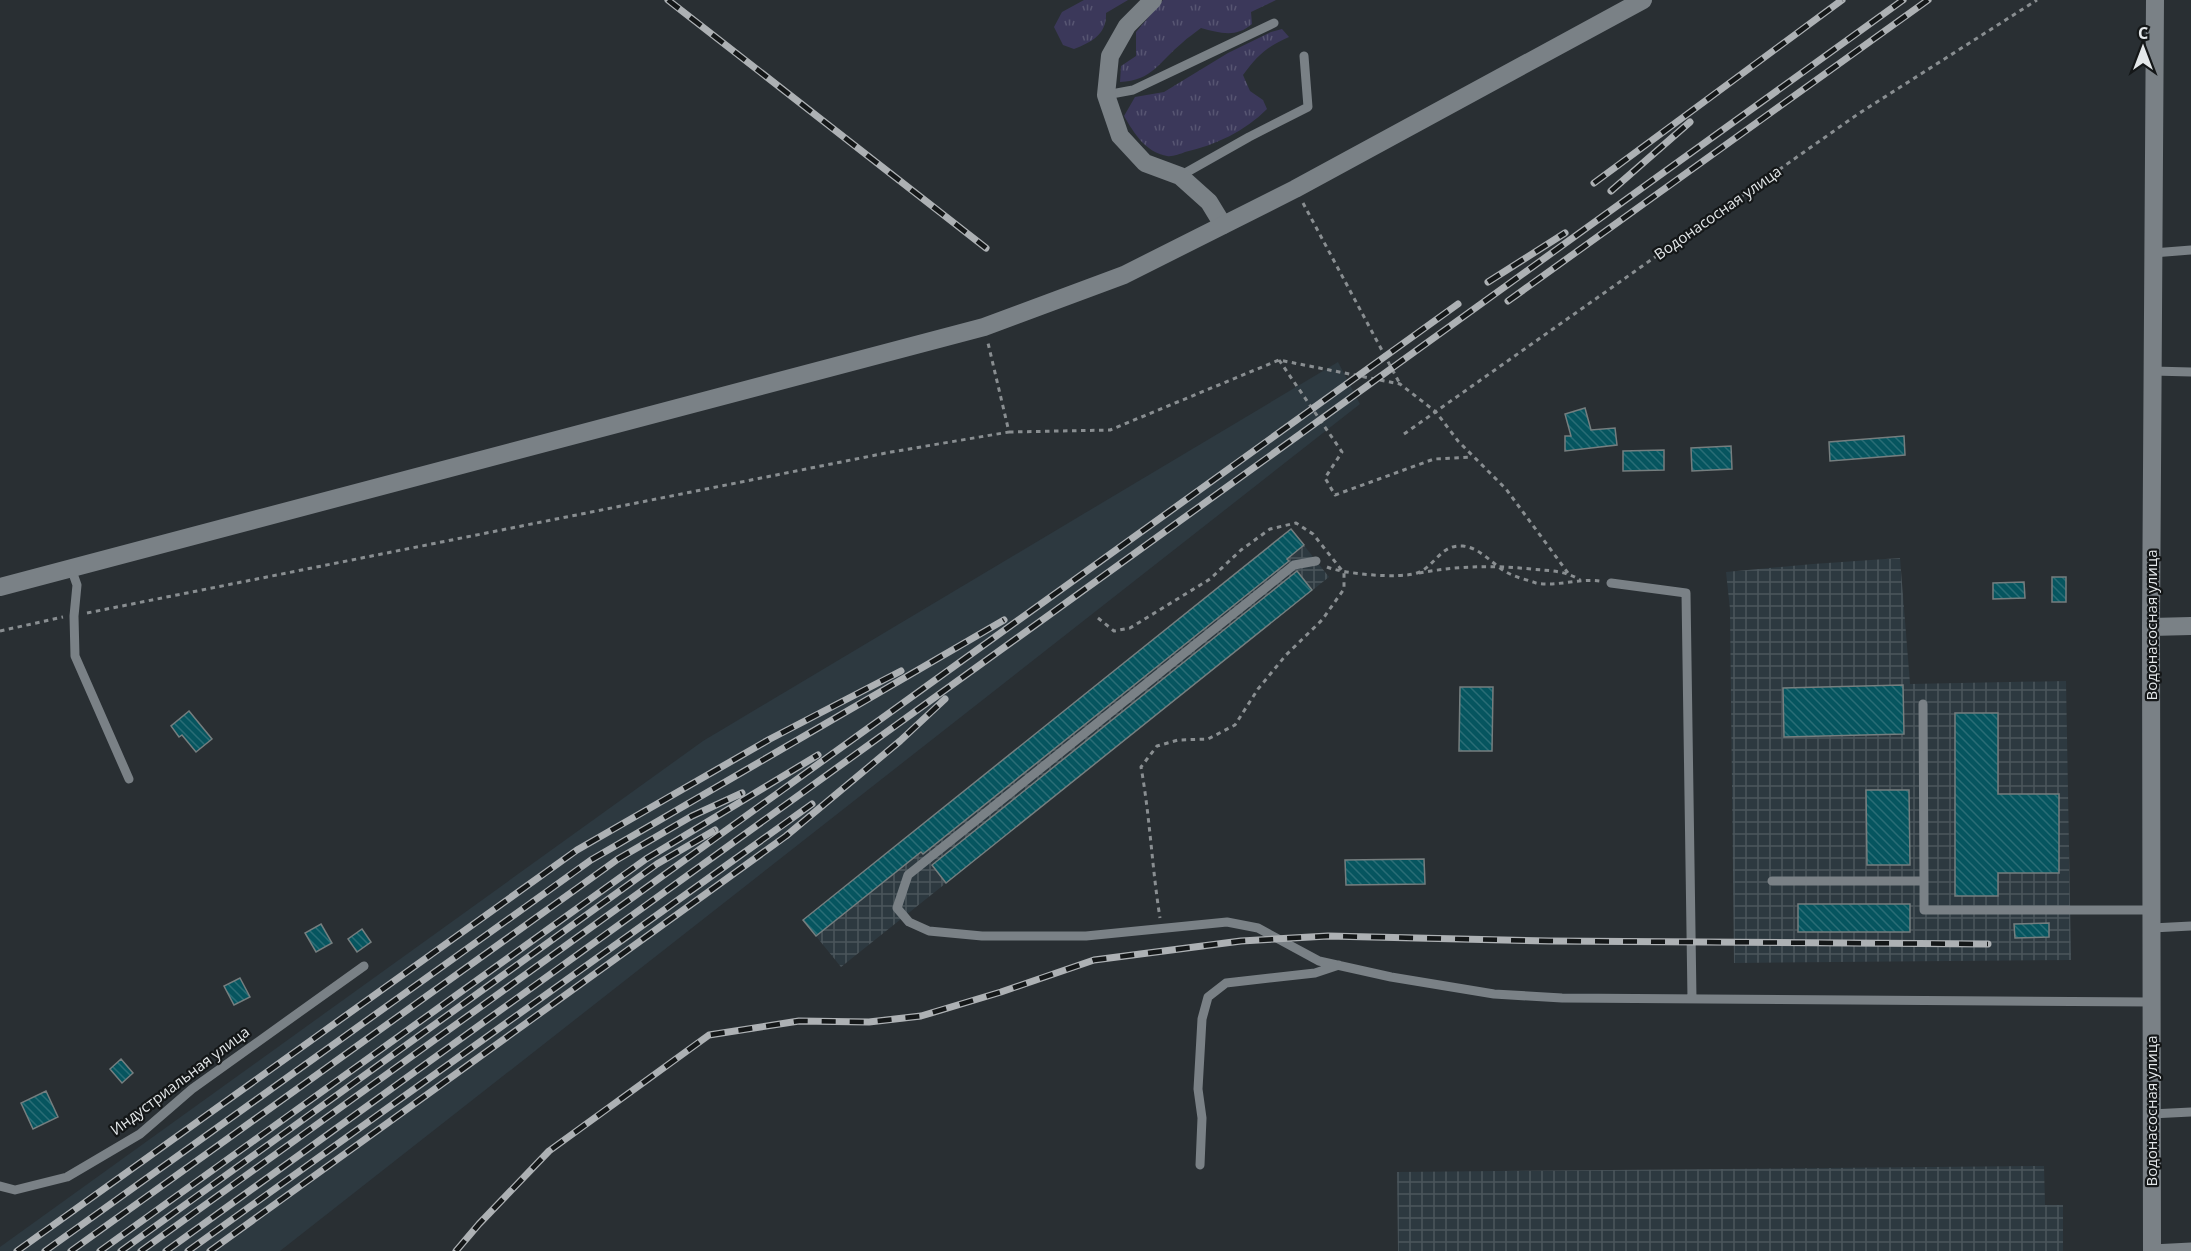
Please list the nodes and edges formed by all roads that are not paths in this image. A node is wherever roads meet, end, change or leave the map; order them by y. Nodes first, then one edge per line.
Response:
1 (1154, 0) edge
2 (1643, 0) edge
3 (2155, 0) edge
4 (1274, 23) dead end
5 (1304, 56) dead end
6 (1106, 95) junction
7 (1180, 176) junction
8 (1223, 225) junction
9 (2191, 250) edge
10 (2153, 253) junction
11 (2153, 372) junction
12 (2191, 372) edge
13 (1316, 561) road end
14 (71, 568) junction
15 (1611, 583) road end
16 (0, 587) edge
17 (2151, 627) junction
18 (2191, 627) edge
19 (1923, 704) dead end
20 (129, 779) dead end
21 (1772, 881) dead end
22 (1924, 881) junction
23 (2152, 919) junction
24 (2191, 926) edge
25 (1339, 965) junction
26 (364, 966) dead end
27 (1692, 999) junction
28 (2151, 1002) junction
29 (2191, 1112) edge
30 (2151, 1113) junction
31 (1200, 1165) dead end
32 (0, 1187) edge
33 (2191, 1247) edge
34 (2152, 1250) edge

1 - 6 street
2 - 8 street
3 - 10 street, Водонасосная улица
4 - 6 lane
5 - 7 lane
6 - 7 street
7 - 8 street
8 - 14 street
9 - 10 lane
10 - 11 street, Водонасосная улица
11 - 12 lane
11 - 17 street, Водонасосная улица
13 - 25 lane
14 - 16 street
14 - 20 lane
15 - 27 lane
17 - 18 street
17 - 23 street, Водонасосная улица
19 - 22 lane
21 - 22 lane
22 - 23 lane
23 - 24 lane
23 - 28 street, Водонасосная улица
25 - 27 lane
25 - 31 lane
26 - 32 lane, Индустриальная улица
27 - 28 lane
28 - 30 street, Водонасосная улица
29 - 30 lane
30 - 34 street, Водонасосная улица
33 - 34 lane

